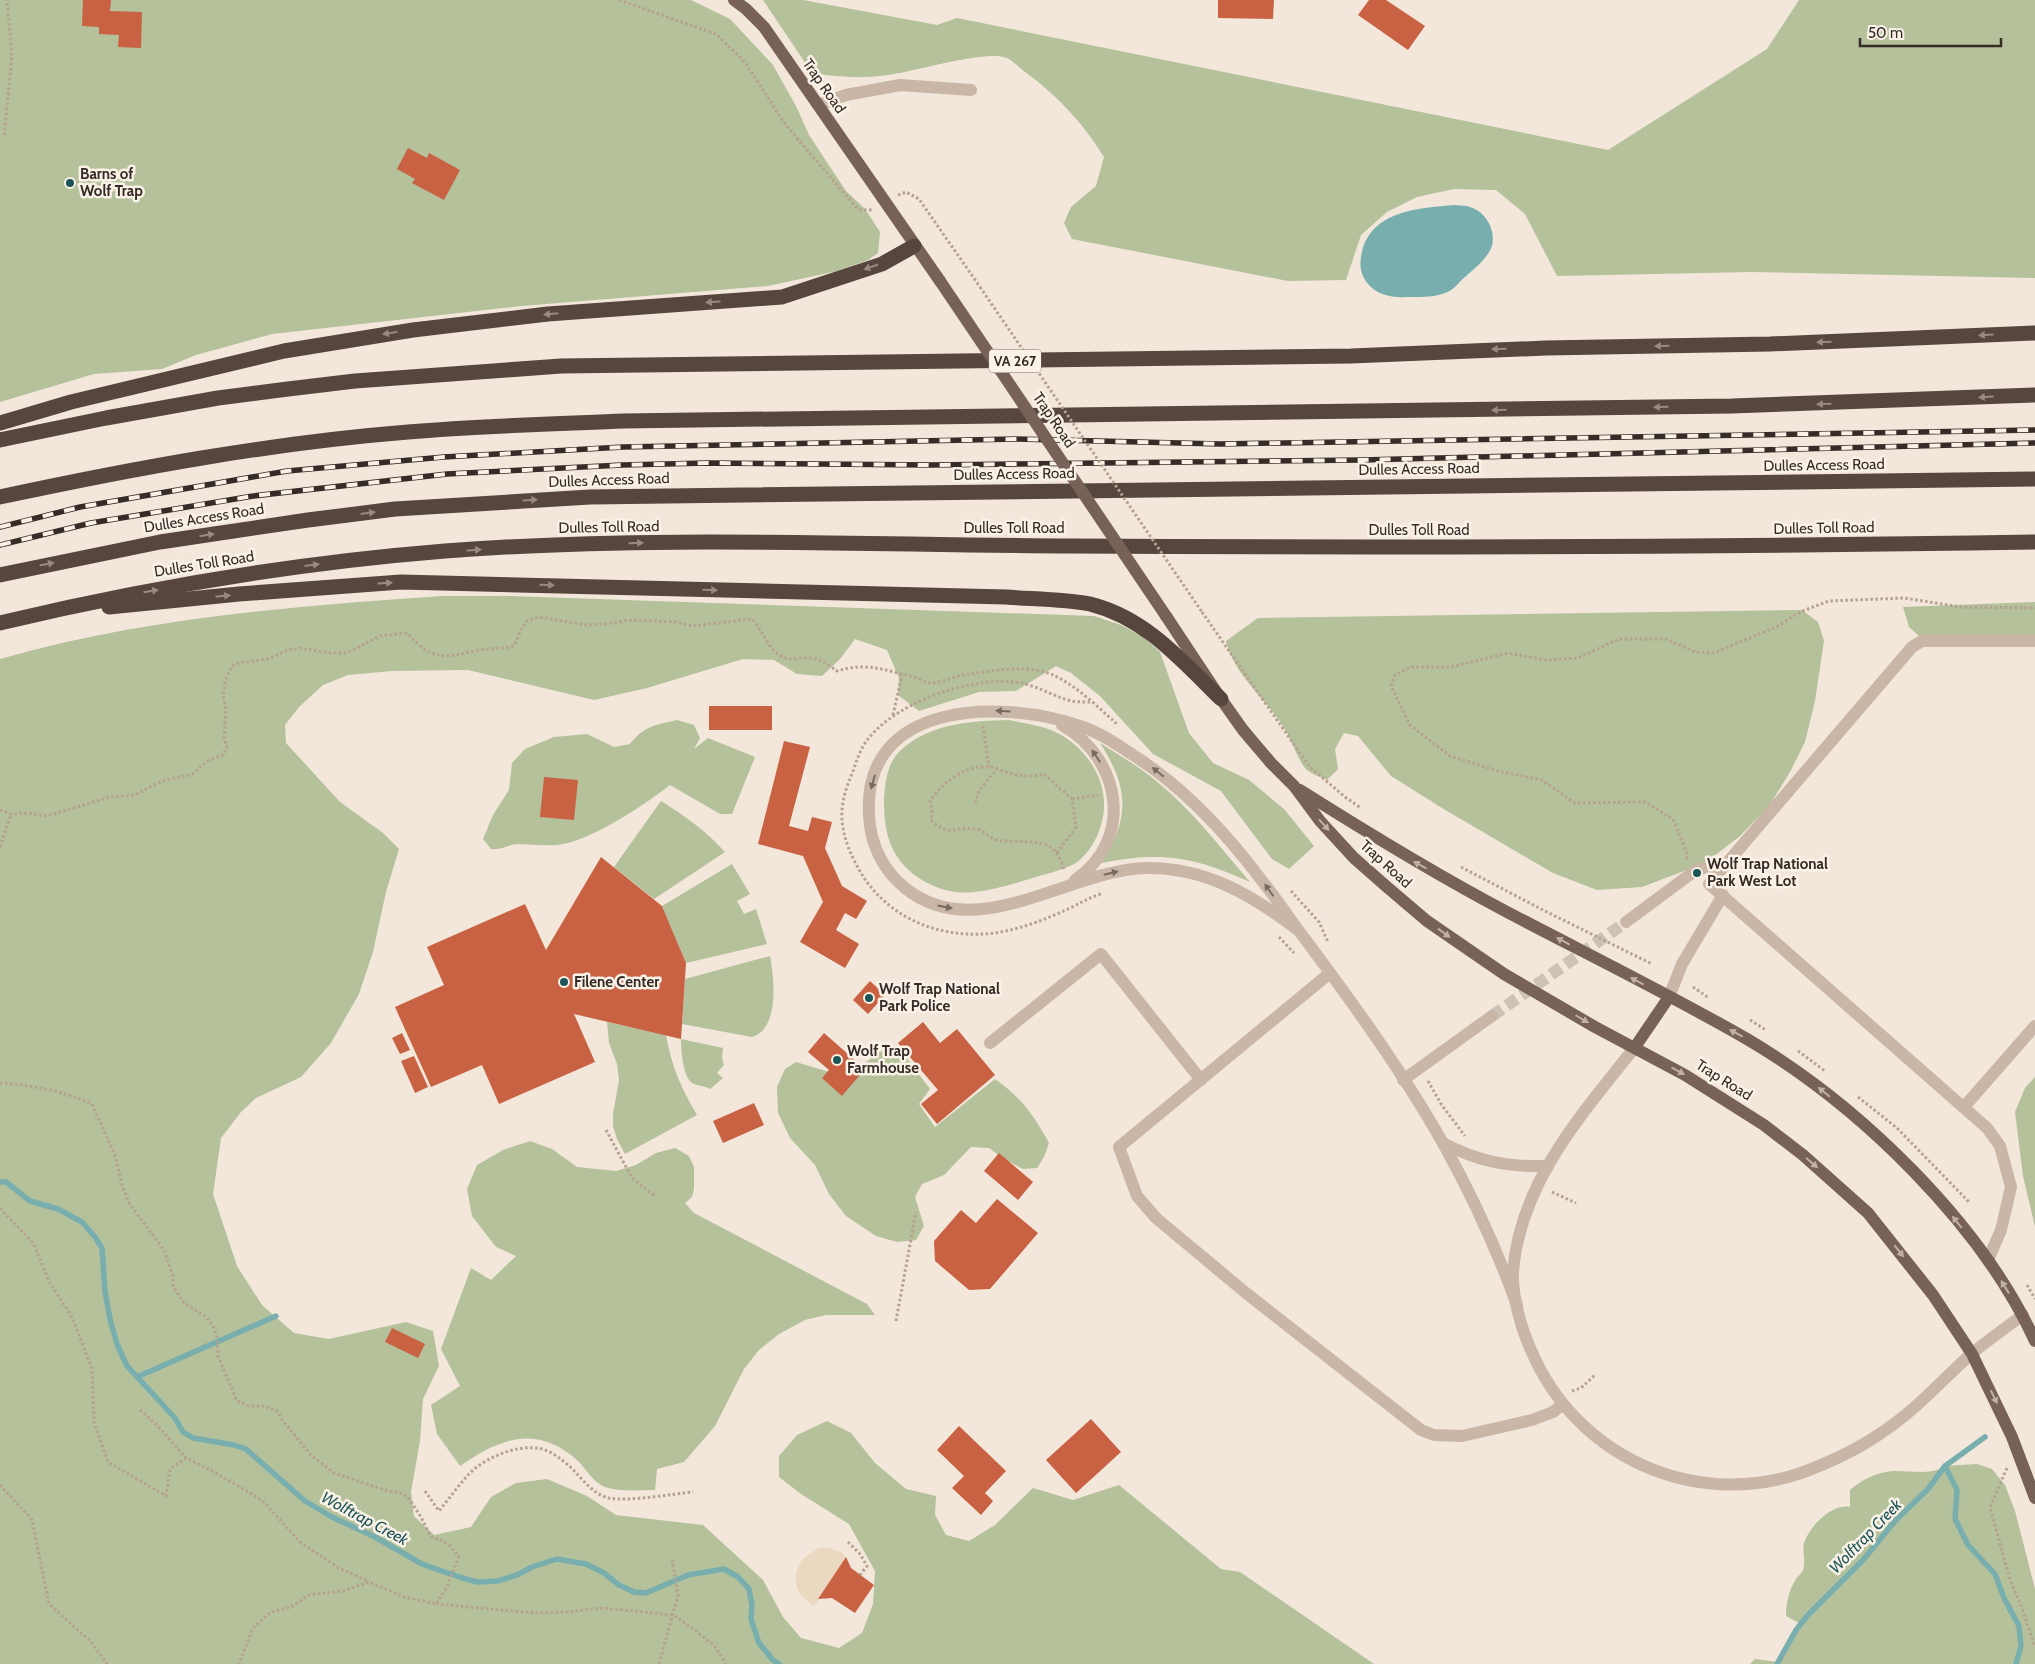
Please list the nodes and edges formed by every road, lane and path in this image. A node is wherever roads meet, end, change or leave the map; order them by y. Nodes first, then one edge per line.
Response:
1 (7, 0) edge
2 (619, 0) edge
3 (734, 0) edge
4 (971, 90) dead end
5 (818, 105) junction
6 (4, 135) dead end
7 (885, 203) junction
8 (914, 246) junction
9 (2035, 333) edge
10 (2035, 395) edge
11 (0, 423) edge
12 (0, 440) edge
13 (2035, 480) edge
14 (0, 497) edge
15 (2035, 542) edge
16 (0, 575) edge
17 (2035, 608) edge
18 (35, 615) junction
19 (0, 623) edge
20 (2035, 641) edge
21 (902, 675) junction
22 (1221, 700) junction
23 (981, 710) junction
24 (893, 716) dead end
25 (1051, 719) junction
26 (1121, 728) dead end
27 (990, 767) junction
28 (997, 769) junction
29 (1294, 786) junction
30 (1113, 793) junction
31 (1072, 799) junction
32 (976, 803) dead end
33 (0, 810) edge
34 (1368, 813) dead end
35 (11, 814) junction
36 (982, 827) dead end
37 (985, 831) junction
38 (0, 847) edge
39 (1057, 853) junction
40 (1458, 865) dead end
41 (1720, 870) junction
42 (1688, 876) junction
43 (1287, 886) dead end
44 (1065, 887) junction
45 (1105, 893) dead end
46 (1723, 895) junction
47 (1626, 922) tunnel mouth
48 (924, 926) dead end
49 (1298, 930) junction
50 (1272, 932) dead end
51 (1330, 946) dead end
52 (1294, 953) dead end
53 (1652, 964) dead end
54 (1330, 973) junction
55 (1669, 997) junction
56 (1492, 1016) tunnel mouth
57 (2035, 1026) edge
58 (990, 1043) dead end
59 (1635, 1047) junction
60 (1420, 1069) junction
61 (1201, 1080) junction
62 (1403, 1080) junction
63 (0, 1083) edge
64 (1964, 1107) junction
65 (606, 1130) dead end
66 (1472, 1140) dead end
67 (1443, 1143) junction
68 (1548, 1166) junction
69 (1540, 1181) junction
70 (655, 1196) dead end
71 (1576, 1203) dead end
72 (0, 1208) edge
73 (916, 1212) dead end
74 (1988, 1260) junction
75 (2027, 1285) dead end
76 (2035, 1298) edge
77 (1517, 1305) junction
78 (2023, 1315) junction
79 (896, 1321) dead end
80 (2035, 1342) edge
81 (1972, 1354) junction
82 (1596, 1374) dead end
83 (1560, 1400) junction
84 (140, 1410) dead end
85 (186, 1458) junction
86 (2009, 1464) dead end
87 (0, 1485) edge
88 (425, 1490) dead end
89 (693, 1492) dead end
90 (2035, 1498) edge
91 (848, 1542) dead end
92 (672, 1558) dead end
93 (860, 1575) dead end
94 (369, 1582) junction
95 (436, 1604) junction
96 (674, 1615) junction
97 (2035, 1647) edge
98 (107, 1664) edge
99 (239, 1664) edge
100 (659, 1664) edge
101 (726, 1664) edge

1 - 6 path
2 - 7 path
3 - 5 main road, Trap Road
4 - 5 lane
5 - 7 main road, Trap Road
7 - 8 main road, Trap Road
7 - 34 path, bridge
8 -> 11 highway
8 - 22 main road, Trap Road, bridge
9 -> 12 highway, VA 267
10 -> 14 highway
16 -> 13 highway, Dulles Access Road
18 -> 15 highway, Dulles Toll Road
17 - 42 path
18 - 19 highway, Dulles Toll Road
18 -> 22 highway
20 - 41 lane
21 - 24 path
21 - 26 path
21 - 35 path
22 - 29 main road, Trap Road
25 -> 23 lane
23 - 27 path
23 -> 44 lane
30 -> 25 lane
49 -> 25 lane
27 - 28 path
27 - 37 path
28 - 31 path
28 - 32 path
55 -> 29 main road, Trap Road
29 -> 59 main road, Trap Road
30 - 31 path
30 - 44 lane
31 - 39 path
33 - 35 path
35 - 38 path
36 - 37 path
37 - 39 path
39 - 44 path
40 - 53 path
41 - 42 lane
41 - 46 lane
42 - 47 lane
43 - 51 path
44 -> 49 lane
45 - 48 path
46 - 55 lane
46 - 64 lane
49 - 54 lane
50 - 52 path
54 - 61 lane
54 - 62 lane
55 - 59 main road
74 -> 55 main road, Trap Road
56 - 60 lane
57 - 64 lane
58 - 61 lane
59 - 68 lane
59 -> 81 main road, Trap Road
60 - 62 lane
60 - 66 path
61 - 83 lane
62 - 67 lane
63 - 95 path
64 - 74 lane
65 - 70 path
67 - 68 lane
67 - 77 lane
68 - 69 lane
69 - 71 path
69 - 77 lane
72 - 85 path
73 - 79 path
78 -> 74 main road, Trap Road
75 - 76 path
77 - 83 lane
78 - 80 main road, Trap Road
78 - 81 lane
81 - 83 lane
81 -> 90 main road, Trap Road
82 - 83 path
84 - 85 path
85 - 94 path
86 - 97 path
87 - 98 path
88 - 89 path
91 - 93 path
92 - 96 path
94 - 95 path
94 - 99 path
95 - 96 path
96 - 100 path
96 - 101 path

